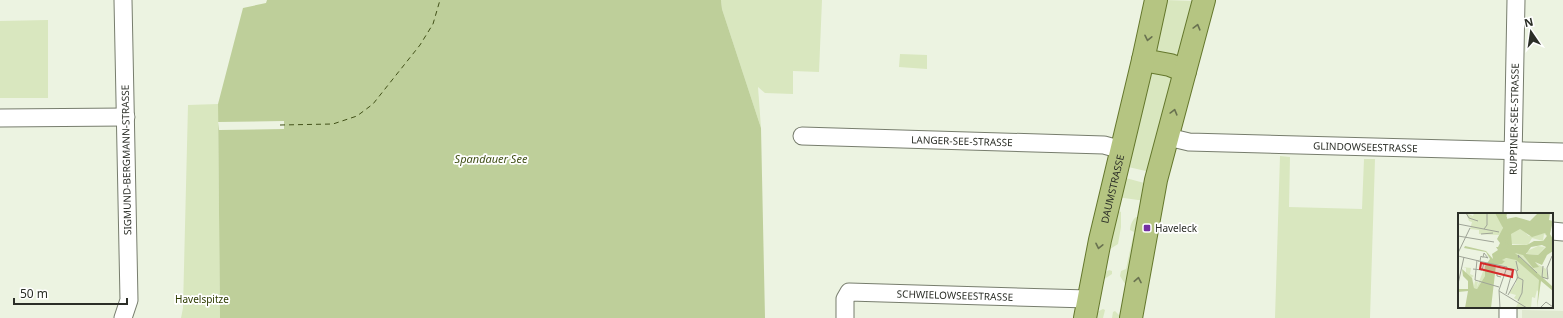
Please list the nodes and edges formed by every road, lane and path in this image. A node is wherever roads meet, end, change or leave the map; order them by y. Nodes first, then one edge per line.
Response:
1 (123, 0) edge
2 (1156, 0) edge
3 (1204, 0) edge
4 (1516, 0) edge
5 (1143, 60) junction
6 (1185, 71) junction
7 (126, 117) junction
8 (0, 118) edge
9 (802, 136) dead end
10 (1168, 137) junction
11 (1122, 150) junction
12 (1513, 151) junction
13 (1563, 152) edge
14 (1512, 213) edge
15 (1553, 231) edge
16 (1563, 232) edge
17 (1086, 308) edge
18 (123, 318) edge
19 (845, 318) edge
20 (1131, 318) edge

1 - 7 street, SIGMUND-BERGMANN-STRASSE
2 -> 5 main road, DAUMSTRASSE
6 -> 3 main road
4 - 12 street, RUPPINER-SEE-STRASSE
5 - 6 main road
5 - 11 main road, DAUMSTRASSE
10 -> 6 main road
7 - 8 street
7 - 18 street, SIGMUND-BERGMANN-STRASSE
9 - 11 street, LANGER-SEE-STRASSE
10 - 12 street, GLINDOWSEESTRASSE
20 -> 10 main road
11 -> 17 main road, DAUMSTRASSE
12 - 13 street, GLINDOWSEESTRASSE
12 - 14 street, RUPPINER-SEE-STRASSE
15 - 16 street
17 - 19 street, SCHWIELOWSEESTRASSE

